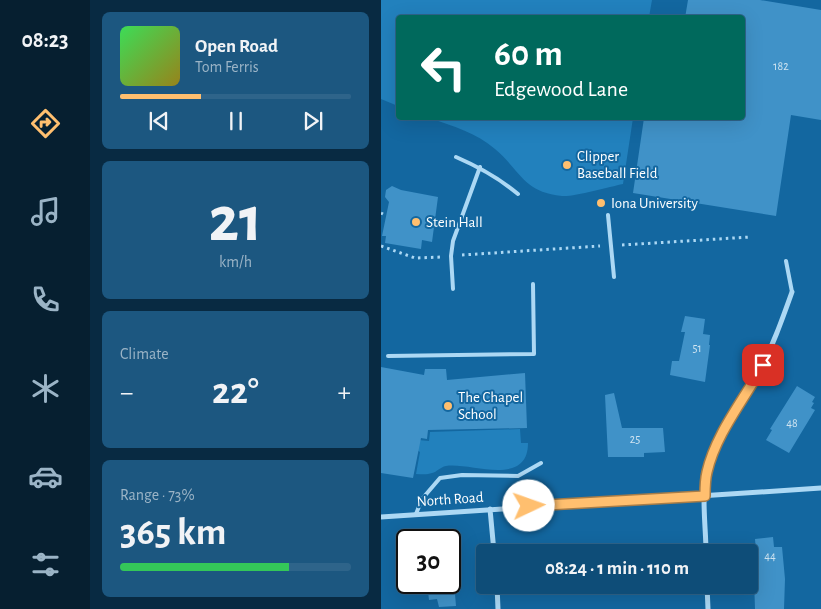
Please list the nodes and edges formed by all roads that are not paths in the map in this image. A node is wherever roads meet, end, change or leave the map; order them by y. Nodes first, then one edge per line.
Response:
1 (456, 157) dead end
2 (480, 167) junction
3 (518, 194) dead end
4 (608, 215) dead end
5 (786, 261) dead end
6 (614, 277) dead end
7 (533, 284) dead end
8 (453, 289) dead end
9 (791, 292) joint
10 (388, 356) dead end
11 (541, 463) dead end
12 (821, 488) edge
13 (705, 496) junction
14 (490, 509) junction
15 (416, 514) junction
16 (381, 517) edge
17 (493, 544) edge
18 (707, 544) edge
19 (497, 594) edge
20 (707, 594) edge
21 (498, 609) edge
22 (708, 609) edge

1 - 2 lane
2 - 3 lane
2 - 8 lane
4 - 6 lane
5 - 9 lane
7 - 10 lane
9 - 13 street
11 - 15 lane
12 - 13 street, North Road
13 - 14 street, North Road
13 - 18 street
14 - 15 street, North Road
14 - 17 street
15 - 16 street, North Road
19 - 21 street
20 - 22 street

